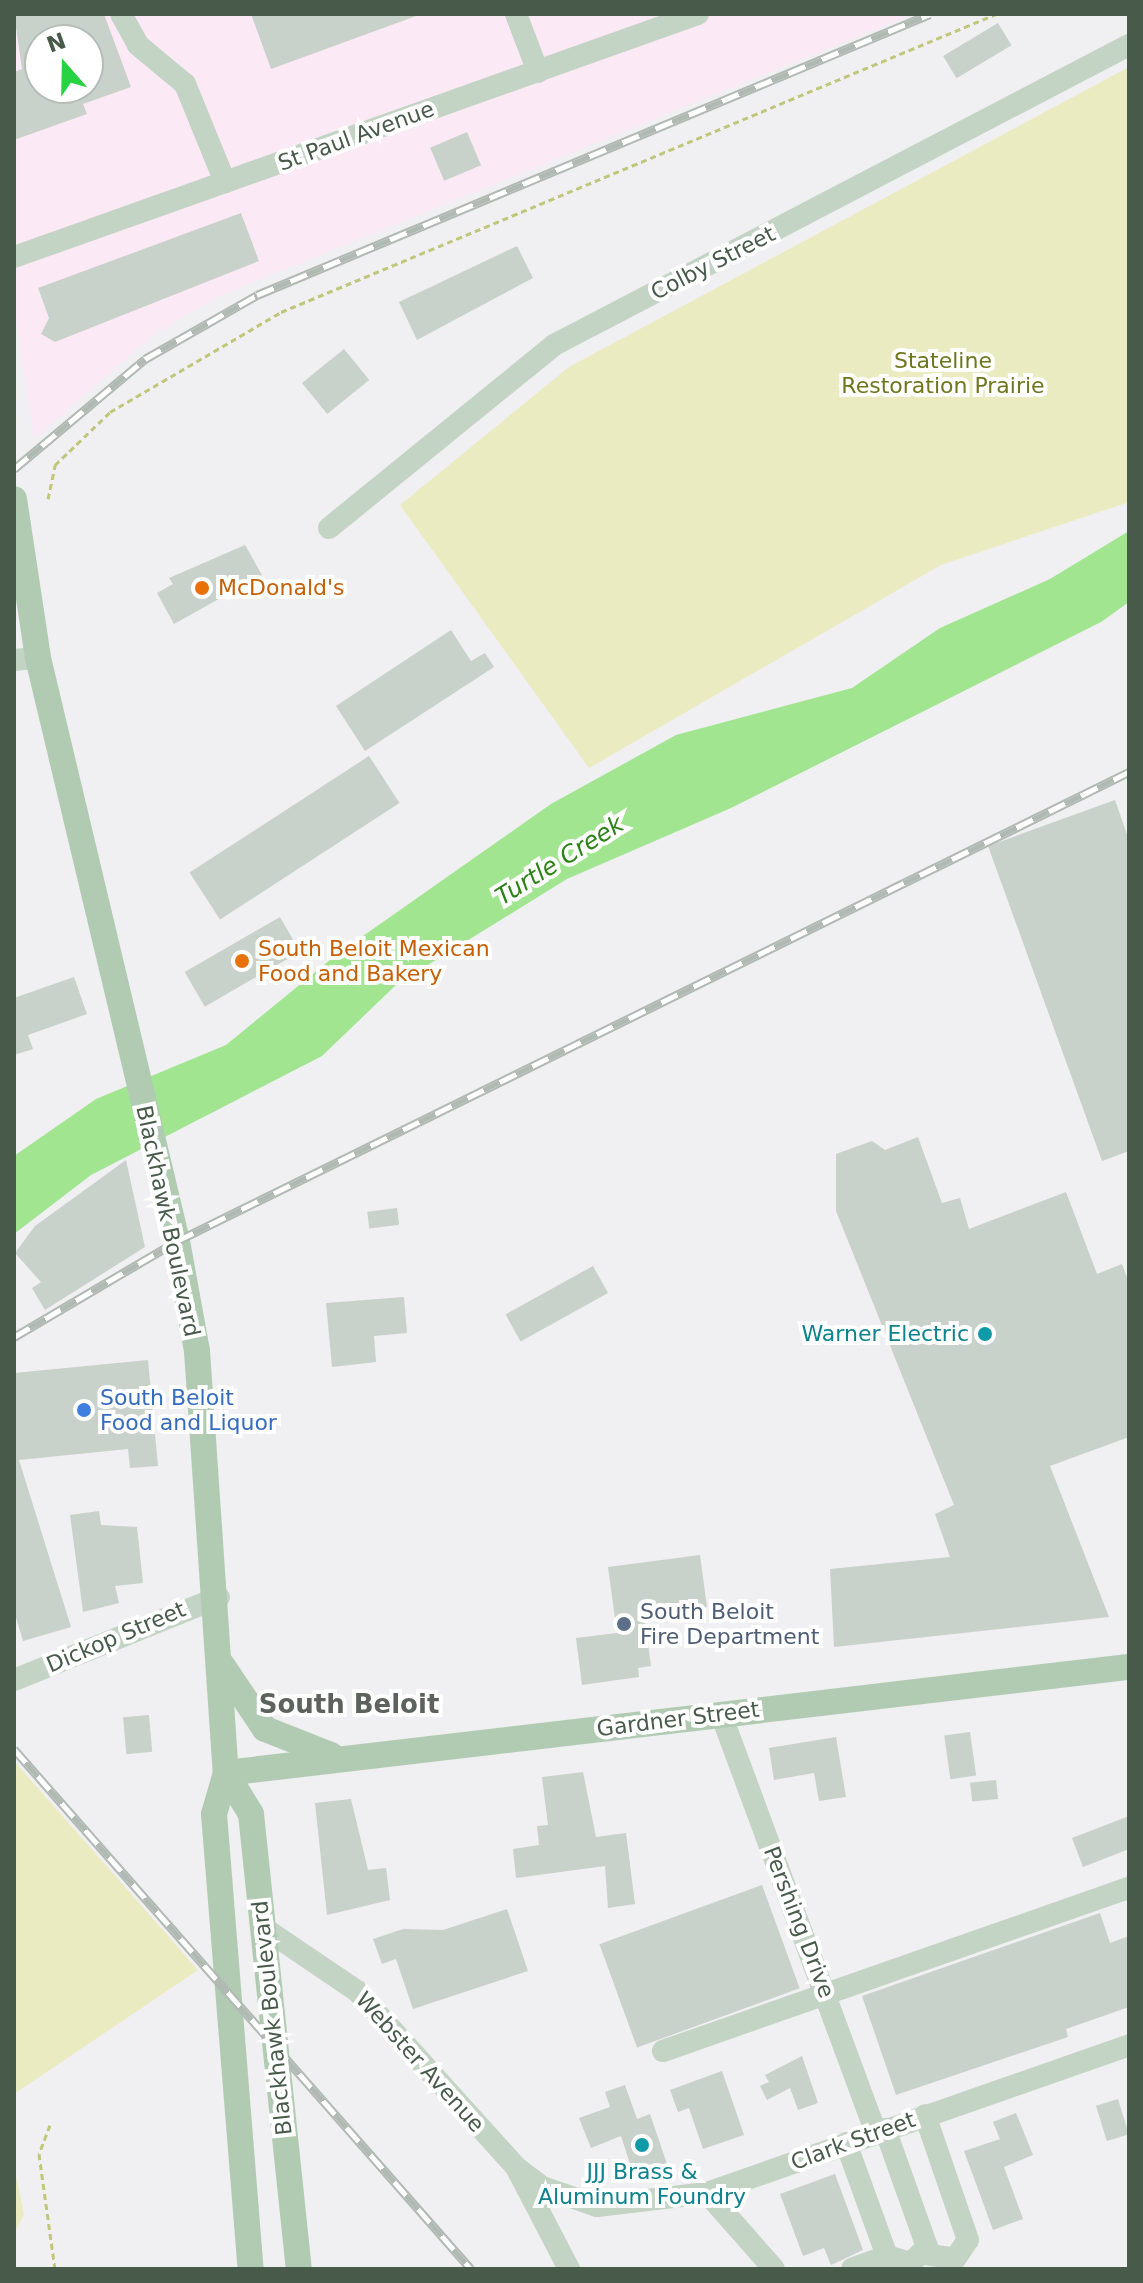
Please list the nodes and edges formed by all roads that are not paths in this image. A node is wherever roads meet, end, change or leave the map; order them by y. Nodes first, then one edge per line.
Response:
1 (121, 14) edge
2 (516, 14) edge
3 (698, 14) edge
4 (1129, 45) edge
5 (538, 72) junction
6 (225, 182) junction
7 (14, 257) edge
8 (14, 499) edge
9 (329, 528) dead end
10 (26, 659) edge
11 (219, 1597) junction
12 (222, 1665) junction
13 (1129, 1667) edge
14 (14, 1680) edge
15 (721, 1714) junction
16 (339, 1758) junction
17 (226, 1773) junction
18 (1129, 1888) edge
19 (264, 1928) junction
20 (826, 1991) junction
21 (1129, 2045) edge
22 (663, 2051) dead end
23 (925, 2115) junction
24 (881, 2130) junction
25 (846, 2143) junction
26 (517, 2168) junction
27 (707, 2193) junction
28 (571, 2200) joint
29 (925, 2254) junction
30 (887, 2256) junction
31 (251, 2269) edge
32 (299, 2269) edge
33 (569, 2269) edge
34 (774, 2269) edge
35 (852, 2269) edge

1 - 6 street
2 - 5 street
3 - 5 street, St Paul Avenue
4 - 9 street, Colby Street
5 - 6 street, St Paul Avenue
6 - 7 street, St Paul Avenue
8 - 10 main road, Blackhawk Boulevard
10 - 11 main road, Blackhawk Boulevard
11 - 12 main road, Blackhawk Boulevard
11 - 14 street, Dickop Street
12 - 16 main road
12 - 17 main road, Blackhawk Boulevard
13 - 15 main road, Gardner Street
15 - 16 main road, Gardner Street
15 - 20 street, Pershing Drive
16 - 17 main road, Gardner Street
17 - 19 main road, Blackhawk Boulevard
17 - 31 main road, Blackhawk Boulevard
18 - 20 street
19 - 26 street, Webster Avenue
19 - 32 main road, Blackhawk Boulevard
20 - 22 street
20 - 24 street, Pershing Drive
21 - 23 street, Clark Street
23 - 24 street, Clark Street
23 - 29 street
24 - 25 street, Clark Street
24 - 29 street, Pershing Drive
25 - 27 street, Clark Street
25 - 30 street
26 - 28 street, Webster Avenue
26 - 33 street
27 - 28 street, Clark Street
27 - 34 street
29 - 30 street
30 - 35 street

